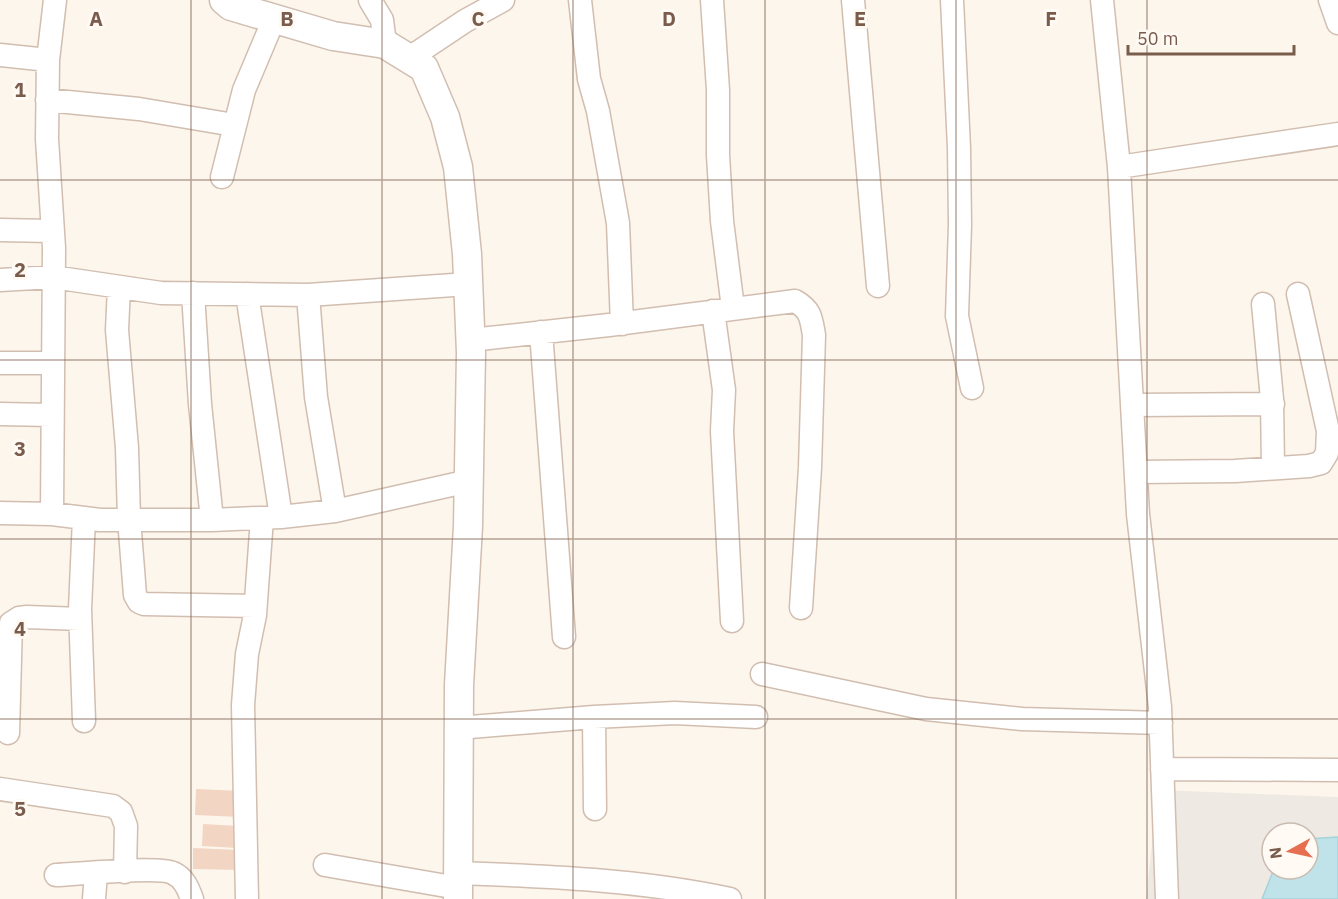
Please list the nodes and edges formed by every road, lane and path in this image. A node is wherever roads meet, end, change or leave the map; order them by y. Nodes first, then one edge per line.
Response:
1 (55, 0) edge
2 (224, 0) edge
3 (370, 0) edge
4 (503, 0) edge
5 (580, 0) edge
6 (712, 0) edge
7 (853, 0) edge
8 (952, 0) edge
9 (1102, 0) edge
10 (1330, 0) edge
11 (274, 18) junction
12 (1338, 23) edge
13 (397, 52) junction
14 (0, 55) edge
15 (48, 60) junction
16 (47, 100) junction
17 (234, 125) junction
18 (1338, 134) edge
19 (1119, 167) junction
20 (222, 177) dead end
21 (0, 230) edge
22 (52, 231) junction
23 (53, 278) junction
24 (0, 280) edge
25 (468, 284) junction
26 (878, 286) dead end
27 (118, 287) junction
28 (193, 293) junction
29 (247, 294) junction
30 (1298, 294) dead end
31 (308, 295) junction
32 (1263, 304) dead end
33 (723, 309) junction
34 (622, 324) junction
35 (542, 332) junction
36 (471, 340) junction
37 (0, 363) edge
38 (52, 363) junction
39 (972, 388) dead end
40 (1272, 404) junction
41 (1133, 405) junction
42 (0, 414) edge
43 (52, 415) junction
44 (1273, 468) junction
45 (1136, 472) junction
46 (469, 481) junction
47 (335, 511) junction
48 (0, 513) edge
49 (52, 514) junction
50 (272, 517) junction
51 (84, 518) junction
52 (129, 519) junction
53 (212, 520) junction
54 (255, 606) junction
55 (801, 608) dead end
56 (80, 619) junction
57 (732, 621) dead end
58 (564, 637) dead end
59 (762, 674) dead end
60 (594, 717) junction
61 (756, 717) dead end
62 (84, 721) dead end
63 (1161, 723) junction
64 (458, 728) junction
65 (8, 733) dead end
66 (1162, 769) junction
67 (1338, 770) edge
68 (0, 789) edge
69 (595, 808) dead end
70 (325, 866) dead end
71 (125, 872) junction
72 (96, 873) junction
73 (56, 875) dead end
74 (458, 887) edge
75 (94, 899) edge
76 (192, 899) edge
77 (247, 899) edge
78 (730, 899) edge
79 (1167, 899) edge

1 - 15 street
2 - 11 street
3 - 13 street
4 - 13 street
5 - 34 street
6 - 33 street
7 - 26 street
8 - 39 street
9 - 19 street
10 - 12 street
11 - 13 street
11 - 17 street
13 - 25 street
14 - 15 street
15 - 16 street
16 - 17 street
16 - 22 street
17 - 20 street
18 - 19 street
19 - 41 street
21 - 22 street
22 - 23 street
23 - 24 street
23 - 27 street
23 - 38 street
25 - 31 street
25 - 36 street
27 - 28 street
27 - 52 street
28 - 29 street
28 - 53 street
29 - 31 street
29 - 50 street
30 - 44 street
31 - 47 street
32 - 40 street
33 - 34 street
33 - 55 street
33 - 57 street
34 - 35 street
35 - 36 street
35 - 58 street
36 - 46 street
37 - 38 street
38 - 43 street
40 - 41 street
40 - 44 street
41 - 45 street
42 - 43 street
43 - 49 street
44 - 45 street
45 - 63 street
46 - 47 street
46 - 64 street
47 - 50 street
48 - 49 street
49 - 51 street
50 - 53 street
50 - 54 street
51 - 52 street
51 - 56 street
52 - 53 street
52 - 54 street
54 - 77 street
56 - 62 street
56 - 65 street
59 - 63 street
60 - 61 street
60 - 64 street
60 - 69 street
63 - 66 street
64 - 74 street
66 - 67 street
66 - 79 street
68 - 71 street
70 - 74 street
71 - 72 street
71 - 76 street
72 - 73 street
72 - 75 street
74 - 78 street

